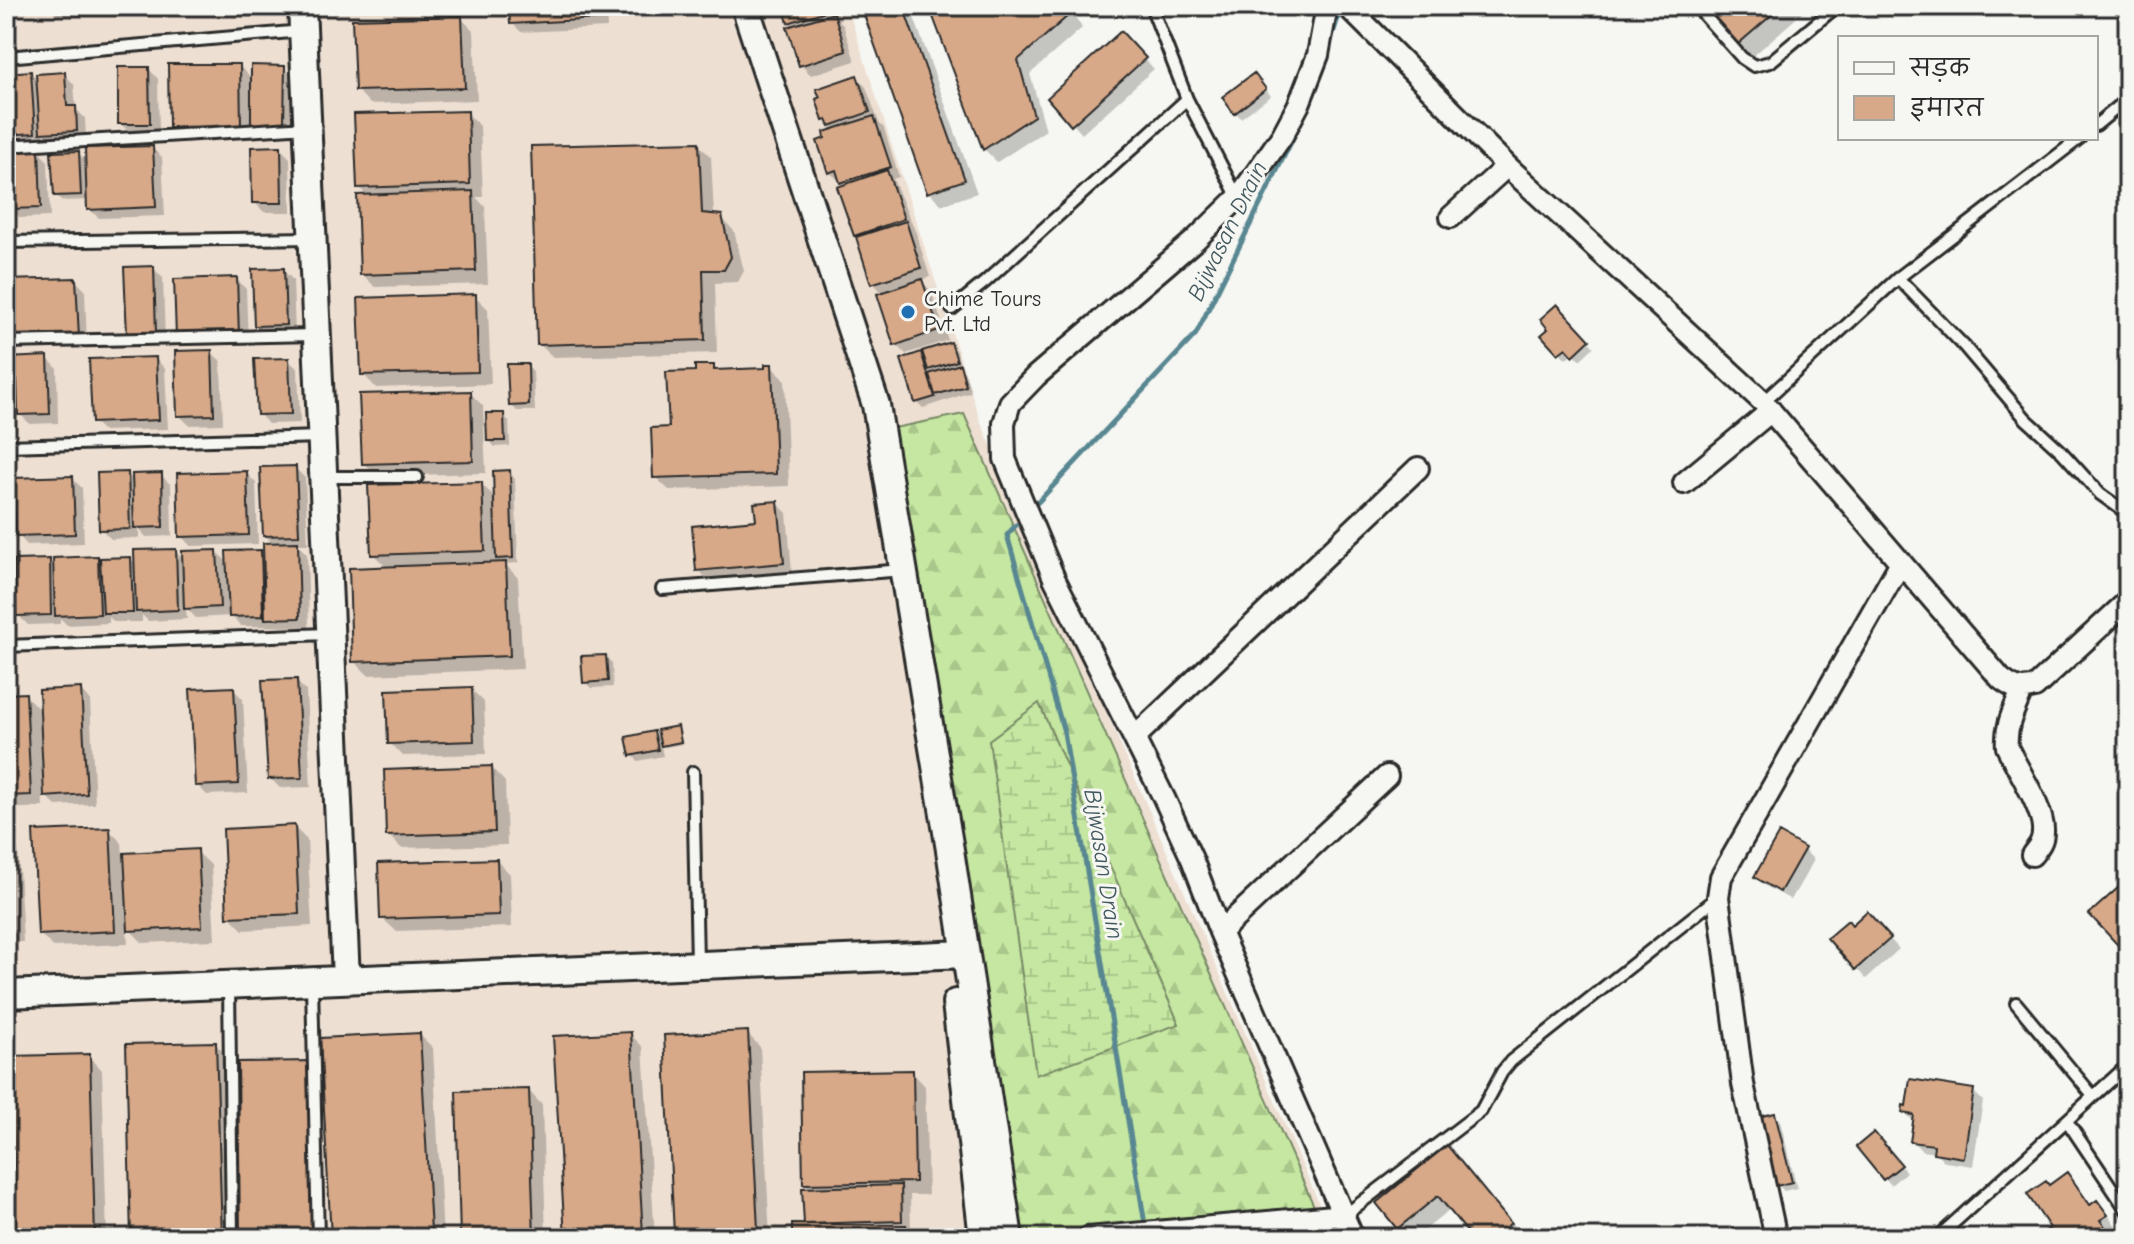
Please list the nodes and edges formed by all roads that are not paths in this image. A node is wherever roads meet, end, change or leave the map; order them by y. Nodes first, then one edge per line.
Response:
1 (730, 6) edge
2 (745, 6) edge
3 (1151, 6) edge
4 (1327, 6) edge
5 (1347, 6) edge
6 (1696, 6) edge
7 (1837, 6) edge
8 (303, 19) edge
9 (6, 57) edge
10 (1187, 99) junction
11 (2124, 102) dead end
12 (2098, 123) edge
13 (308, 127) junction
14 (2077, 140) edge
15 (6, 146) edge
16 (1507, 166) junction
17 (1238, 198) junction
18 (1451, 217) dead end
19 (313, 238) junction
20 (6, 242) edge
21 (1898, 278) junction
22 (952, 309) dead end
23 (317, 335) junction
24 (6, 342) edge
25 (1767, 406) junction
26 (322, 437) junction
27 (6, 446) edge
28 (1418, 468) dead end
29 (323, 477) junction
30 (417, 477) dead end
31 (1684, 483) dead end
32 (2128, 514) edge
33 (1901, 562) junction
34 (891, 571) junction
35 (662, 589) dead end
36 (2128, 601) edge
37 (330, 634) junction
38 (6, 646) edge
39 (2022, 691) junction
40 (1134, 738) junction
41 (693, 772) dead end
42 (1387, 776) dead end
43 (2032, 855) dead end
44 (1718, 897) junction
45 (1220, 932) junction
46 (958, 954) junction
47 (697, 965) junction
48 (346, 979) junction
49 (311, 981) junction
50 (229, 984) junction
51 (6, 994) edge
52 (2016, 1003) dead end
53 (2128, 1065) edge
54 (2093, 1096) junction
55 (2067, 1121) junction
56 (2128, 1212) edge
57 (1345, 1215) junction
58 (232, 1238) edge
59 (318, 1238) edge
60 (983, 1238) edge
61 (1009, 1238) edge
62 (1088, 1238) edge
63 (1353, 1238) edge
64 (1776, 1238) edge
65 (1937, 1238) edge

1 - 34 street
2 - 46 street
3 - 10 lane
4 - 17 street
5 - 16 street
6 - 7 lane
8 - 9 lane
8 - 13 street
10 - 17 lane
10 - 22 lane
11 - 12 lane
13 - 15 lane
13 - 19 street
14 - 21 lane
16 - 18 street
16 - 25 street
17 - 40 street
19 - 20 lane
19 - 23 street
21 - 25 lane
21 - 32 lane
23 - 24 lane
23 - 26 street
25 - 31 street
25 - 33 street
26 - 27 lane
26 - 29 street
28 - 40 street
29 - 30 lane
29 - 37 street
33 - 39 street
33 - 44 street
34 - 35 lane
34 - 46 street
36 - 39 street
37 - 38 lane
37 - 48 street
39 - 43 street
40 - 45 street
41 - 47 lane
42 - 45 street
44 - 57 lane
44 - 64 street
45 - 57 street
46 - 47 street
46 - 60 street
46 - 61 street
47 - 48 street
48 - 49 street
49 - 50 street
49 - 59 lane
50 - 51 street
50 - 58 lane
52 - 54 lane
53 - 54 lane
54 - 55 lane
55 - 56 lane
55 - 65 lane
57 - 62 street
57 - 63 street

